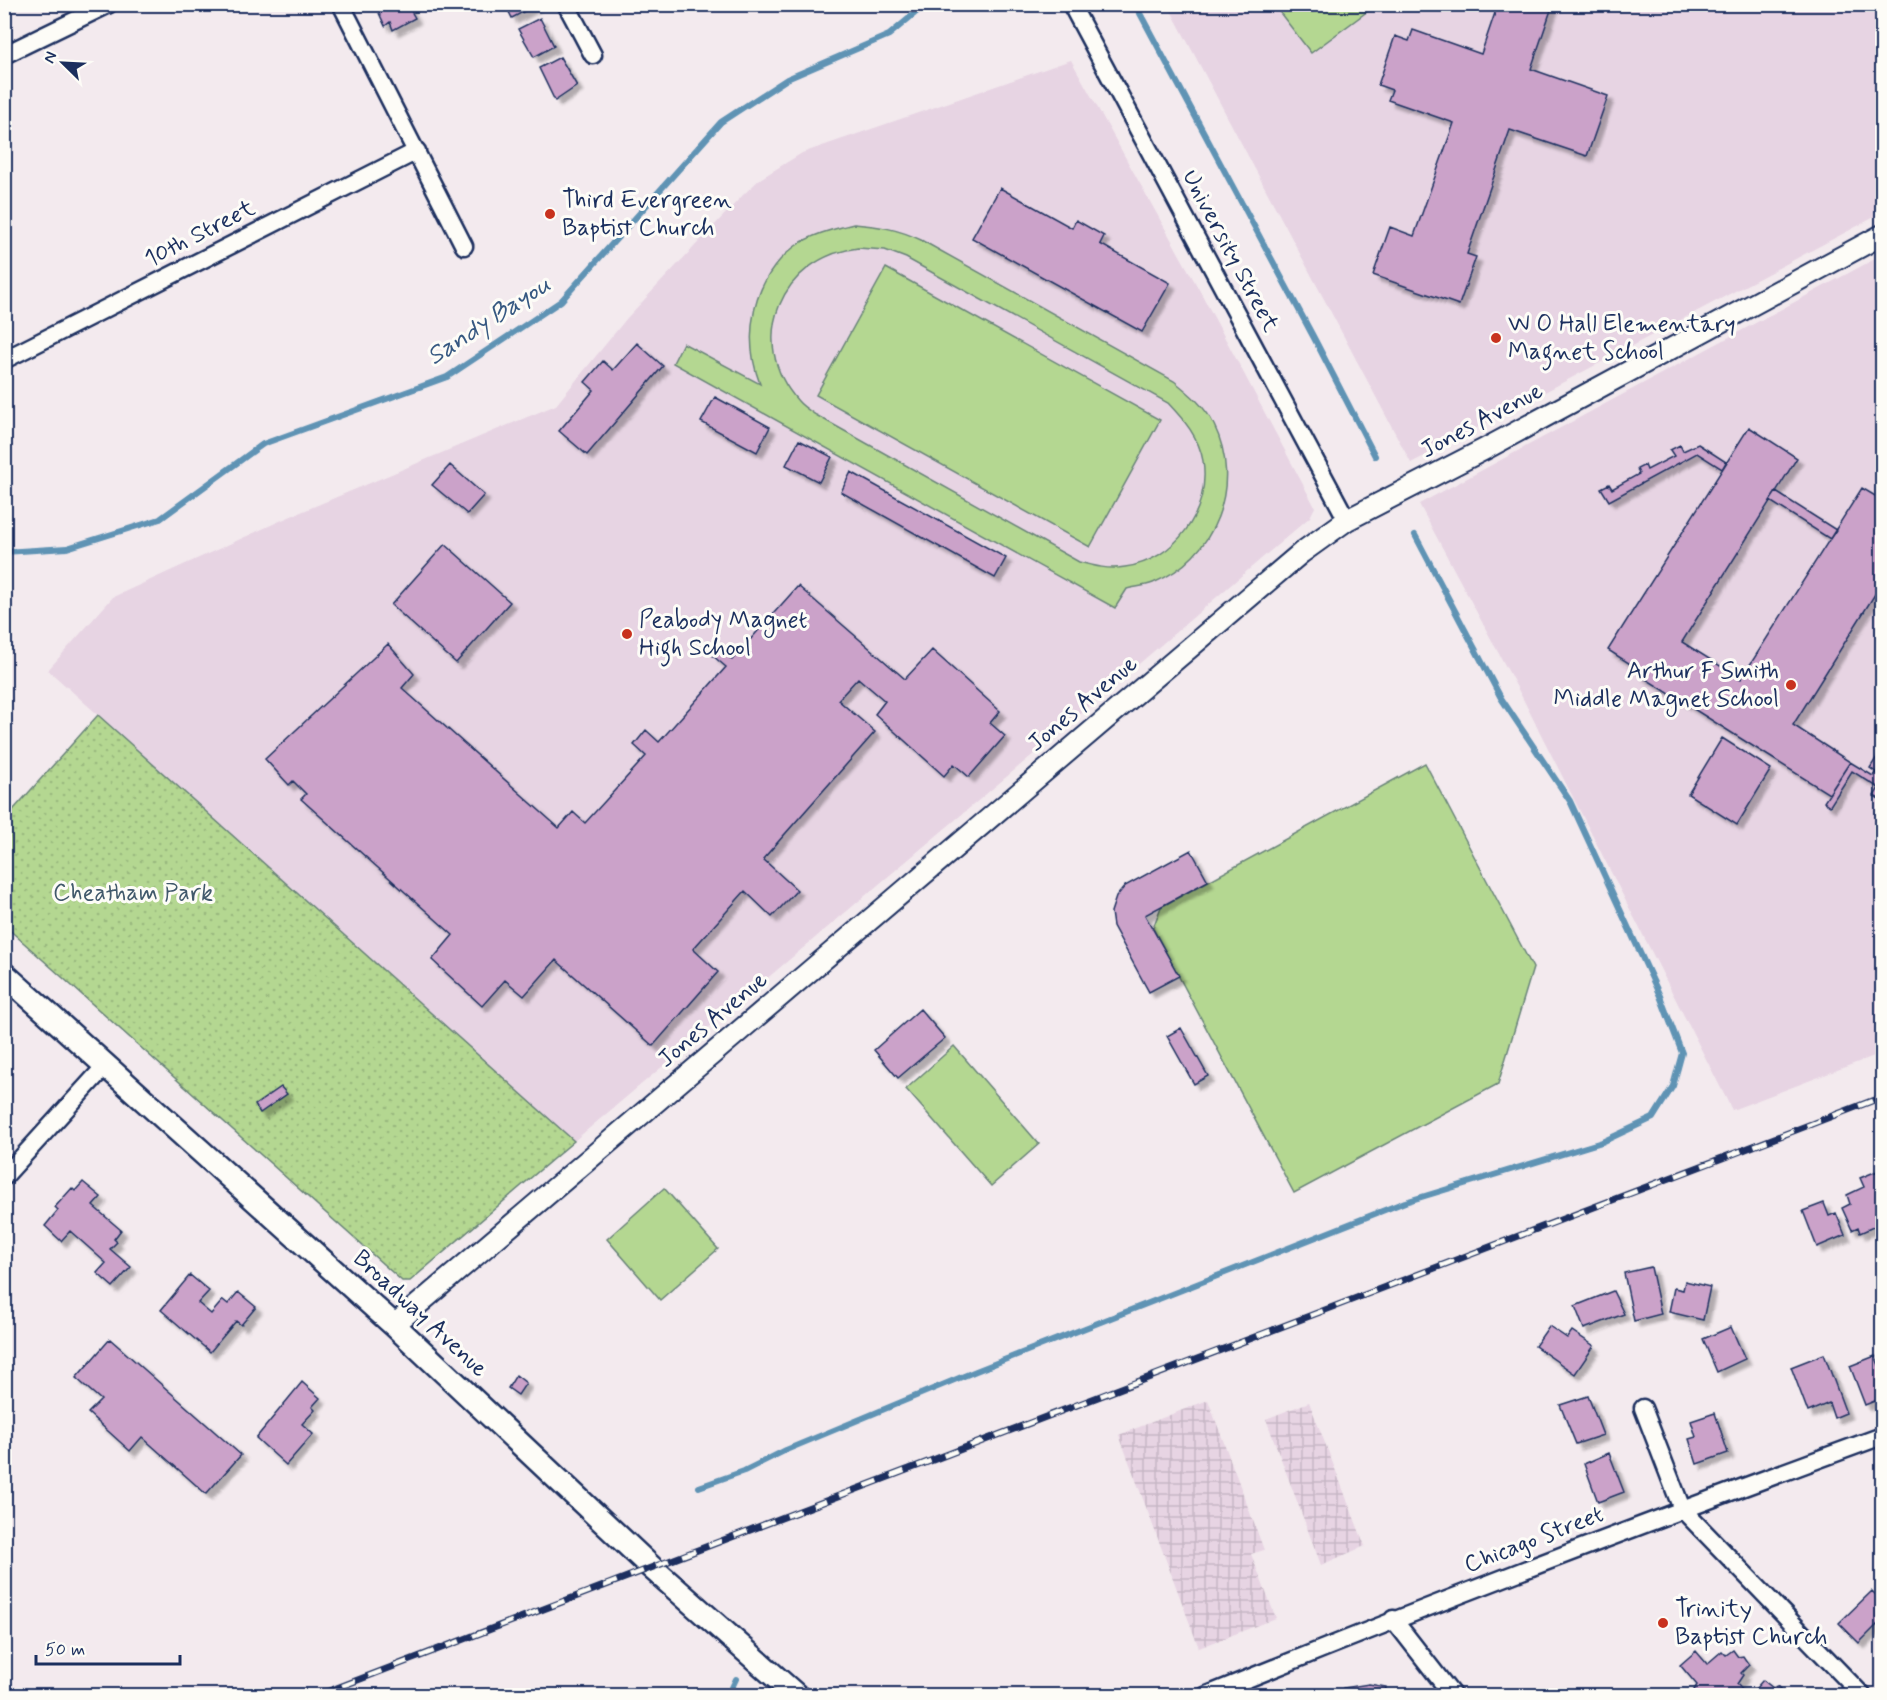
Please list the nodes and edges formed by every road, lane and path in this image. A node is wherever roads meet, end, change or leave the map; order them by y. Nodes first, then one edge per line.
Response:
1 (109, 4) edge
2 (341, 4) edge
3 (566, 4) edge
4 (1071, 4) edge
5 (4, 55) edge
6 (593, 55) dead end
7 (417, 151) junction
8 (1882, 236) edge
9 (464, 246) dead end
10 (4, 360) edge
11 (1347, 520) junction
12 (4, 974) edge
13 (106, 1065) junction
14 (4, 1177) edge
15 (394, 1325) junction
16 (1643, 1408) dead end
17 (1882, 1436) edge
18 (1682, 1509) junction
19 (1393, 1619) junction
20 (797, 1695) edge
21 (1204, 1695) edge
22 (1452, 1695) edge
23 (1863, 1695) edge

1 - 5 street
2 - 7 street
3 - 6 street
4 - 11 street, University Street
7 - 9 street
7 - 10 street, 10th Street
8 - 11 street, Jones Avenue
11 - 15 street, Jones Avenue
12 - 13 main road, Broadway Avenue
13 - 14 street
13 - 15 main road, Broadway Avenue
15 - 20 main road, Broadway Avenue
16 - 18 street
17 - 18 street, Chicago Street
18 - 19 street, Chicago Street
18 - 23 street
19 - 21 street, Chicago Street
19 - 22 street

